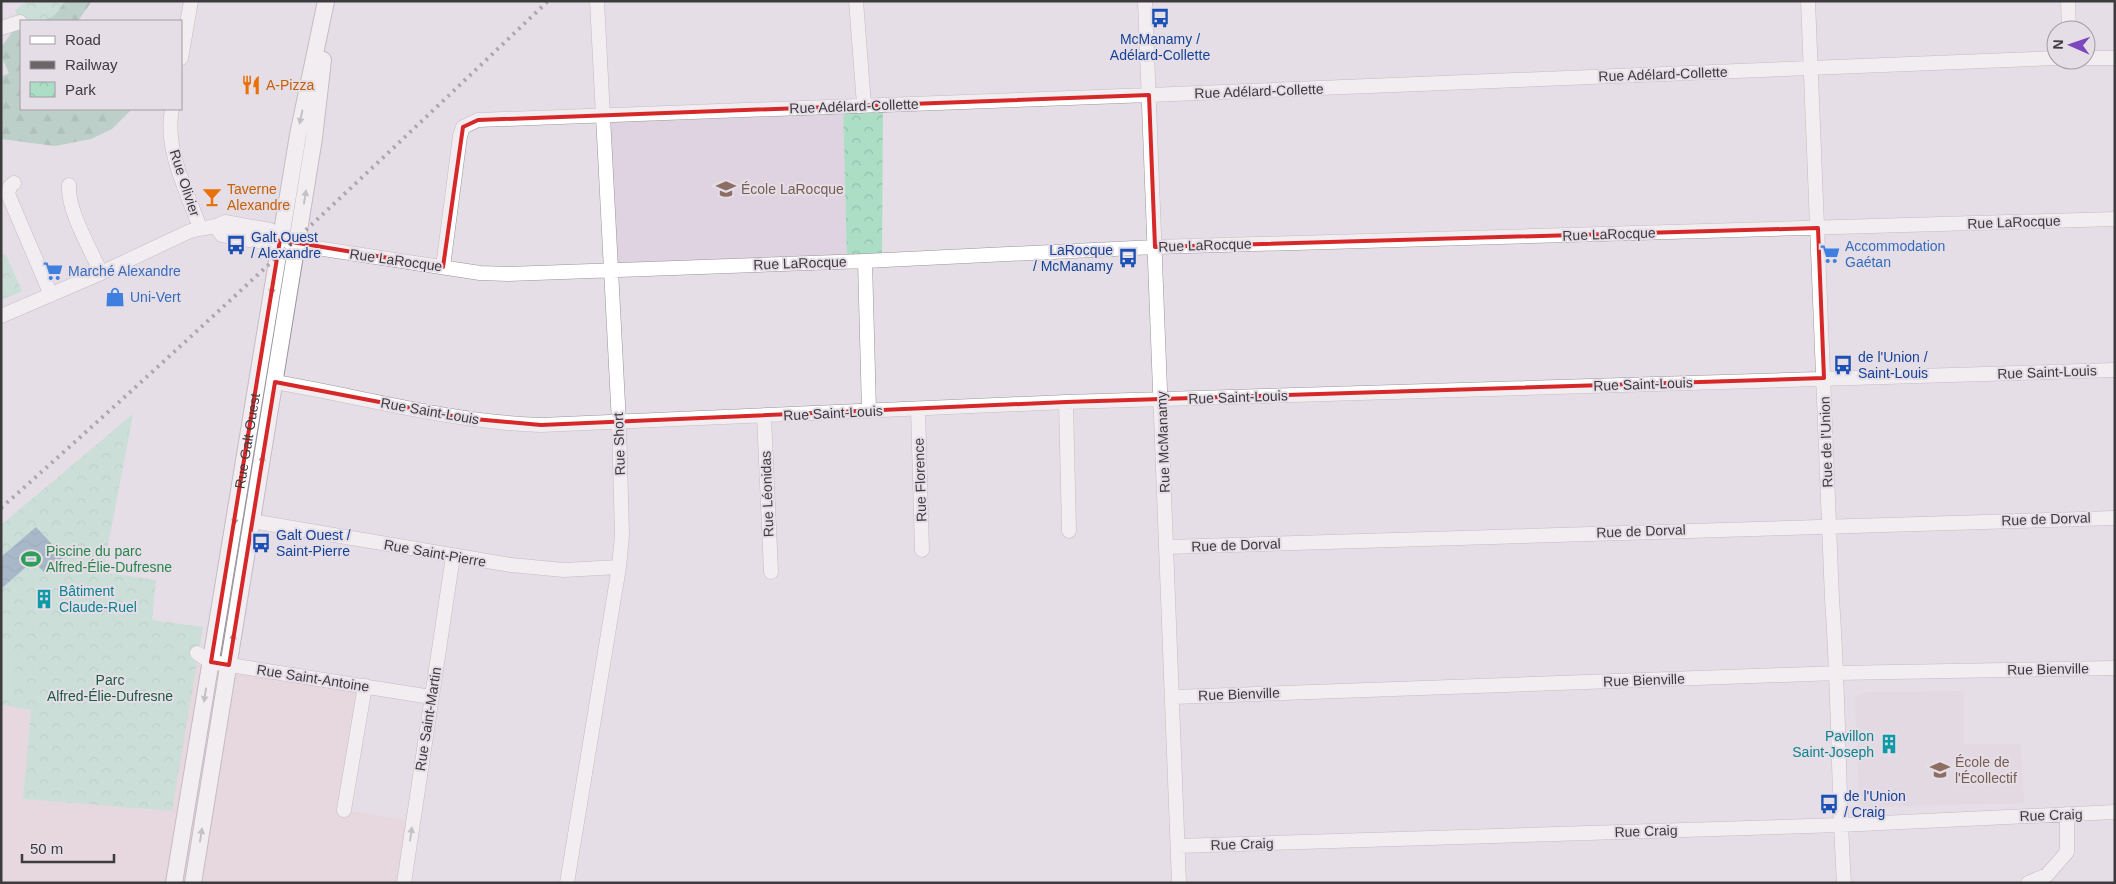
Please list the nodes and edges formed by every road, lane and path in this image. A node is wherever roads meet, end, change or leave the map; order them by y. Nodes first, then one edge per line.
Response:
1 (190, 1) edge
2 (326, 1) edge
3 (330, 1) edge
4 (597, 1) edge
5 (856, 1) edge
6 (1145, 1) edge
7 (1808, 1) edge
8 (2068, 1) edge
9 (2069, 20) edge
10 (20, 22) dead end
11 (1, 28) edge
12 (182, 52) edge
13 (2046, 58) edge
14 (2096, 58) edge
15 (2115, 58) edge
16 (1810, 67) junction
17 (1149, 96) junction
18 (864, 105) junction
19 (172, 110) edge
20 (604, 116) junction
21 (14, 183) dead end
22 (68, 185) dead end
23 (2115, 219) edge
24 (200, 228) junction
25 (1818, 228) junction
26 (280, 240) junction
27 (297, 245) junction
28 (1155, 247) junction
29 (865, 261) junction
30 (443, 267) junction
31 (610, 269) junction
32 (101, 273) junction
33 (52, 295) junction
34 (1, 316) edge
35 (2115, 370) edge
36 (1824, 378) junction
37 (275, 382) junction
38 (1162, 399) junction
39 (1066, 402) junction
40 (918, 409) junction
41 (869, 411) junction
42 (764, 416) junction
43 (619, 423) junction
44 (2115, 518) edge
45 (252, 521) junction
46 (1829, 525) junction
47 (1069, 531) dead end
48 (1167, 547) junction
49 (922, 550) dead end
50 (453, 556) junction
51 (619, 567) junction
52 (771, 572) dead end
53 (204, 658) junction
54 (229, 665) junction
55 (2115, 668) edge
56 (1838, 673) junction
57 (365, 686) junction
58 (431, 697) junction
59 (1173, 697) junction
60 (344, 810) dead end
61 (2115, 812) edge
62 (2067, 814) junction
63 (1840, 824) junction
64 (1178, 846) junction
65 (174, 883) edge
66 (193, 883) edge
67 (404, 883) edge
68 (566, 883) edge
69 (1179, 883) edge
70 (1844, 883) edge
71 (2028, 883) edge

1 - 12 street
2 -> 26 main road, Rue Galt Ouest
27 -> 3 main road, Rue Galt Ouest
4 - 20 street, Rue Short
5 - 18 street
6 - 17 street, Rue McManamy
7 - 16 street, Rue de l'Union
8 - 9 street
10 - 11 street
13 - 16 street, Rue Adélard-Collette
14 - 15 street
16 - 17 street, Rue Adélard-Collette
16 - 25 street, Rue de l'Union
17 - 18 street, Rue Adélard-Collette
17 - 28 street, Rue McManamy
18 - 20 street, Rue Adélard-Collette
19 - 24 street, Rue Olivier
20 - 30 street, Rue Adélard-Collette
20 - 31 street, Rue Short
21 - 33 street
22 - 32 street
23 - 25 street, Rue LaRocque
24 - 26 street, Rue LaRocque
24 - 32 street, Rue LaRocque
25 - 28 street, Rue LaRocque
25 - 36 street, Rue de l'Union
26 - 27 street, Rue LaRocque
26 -> 53 main road, Rue Galt Ouest
27 - 30 street, Rue LaRocque
27 - 37 main road, Rue Galt Ouest
28 - 29 street, Rue LaRocque
28 - 38 street, Rue McManamy
29 - 31 street, Rue LaRocque
29 - 41 street
30 - 31 street, Rue LaRocque
31 - 43 street, Rue Short
32 - 33 street, Rue LaRocque
33 - 34 street, Rue LaRocque
35 - 36 street, Rue Saint-Louis
36 - 38 street, Rue Saint-Louis
36 - 46 street, Rue de l'Union
37 - 43 street, Rue Saint-Louis
45 -> 37 main road, Rue Galt Ouest
38 - 39 street, Rue Saint-Louis
38 - 48 street, Rue McManamy
39 - 40 street, Rue Saint-Louis
39 - 47 street
40 - 41 street, Rue Saint-Louis
40 - 49 street, Rue Florence
41 - 42 street, Rue Saint-Louis
42 - 43 street, Rue Saint-Louis
42 - 52 street, Rue Léonidas
43 - 51 street, Rue Short
44 - 46 street, Rue de Dorval
45 - 50 street, Rue Saint-Pierre
54 -> 45 main road, Rue Galt Ouest
46 - 48 street, Rue de Dorval
46 - 56 street, Rue de l'Union
48 - 59 street, Rue McManamy
50 - 51 street, Rue Saint-Pierre
50 - 58 street, Rue Saint-Martin
51 - 68 street, Rue Short
53 - 54 street, Rue Saint-Antoine
53 -> 65 main road, Rue Galt Ouest
54 - 57 street, Rue Saint-Antoine
66 -> 54 main road, Rue Galt Ouest
55 - 56 street, Rue Bienville
56 - 59 street, Rue Bienville
56 - 63 street, Rue de l'Union
57 - 58 street, Rue Saint-Antoine
57 - 60 street
67 -> 58 street, Rue Saint-Martin
59 - 64 street, Rue McManamy
61 - 62 street, Rue Craig
62 - 63 street, Rue Craig
62 - 71 street
63 - 64 street, Rue Craig
63 - 70 street, Rue de l'Union
64 - 69 street, Rue McManamy

